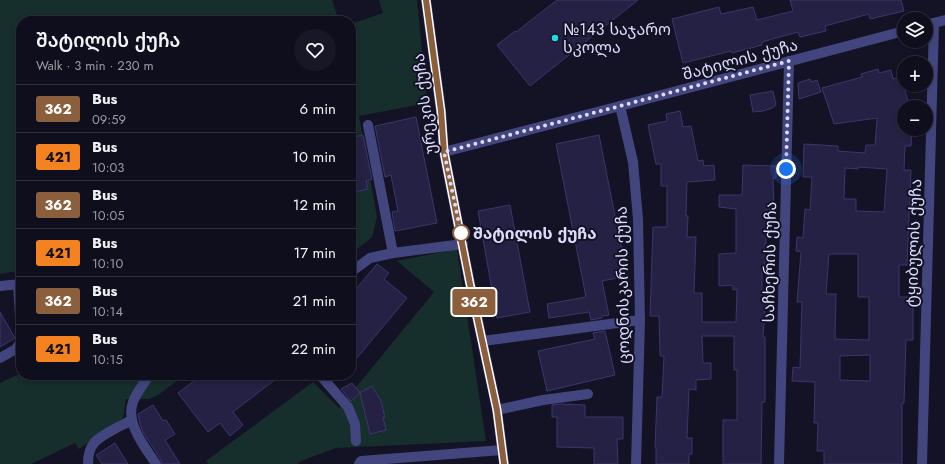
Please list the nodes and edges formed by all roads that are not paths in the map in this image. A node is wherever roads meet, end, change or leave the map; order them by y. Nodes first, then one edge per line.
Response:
1 (426, 0) edge
2 (945, 20) edge
3 (933, 23) edge
4 (897, 33) edge
5 (930, 48) edge
6 (789, 61) junction
7 (620, 106) junction
8 (368, 125) dead end
9 (444, 152) junction
10 (463, 244) junction
11 (393, 253) junction
12 (356, 268) edge
13 (16, 284) edge
14 (0, 286) edge
15 (640, 320) junction
16 (483, 341) junction
17 (16, 349) edge
18 (0, 358) edge
19 (146, 380) edge
20 (324, 380) edge
21 (588, 394) dead end
22 (497, 410) junction
23 (132, 420) junction
24 (356, 441) dead end
25 (502, 450) junction
26 (88, 464) edge
27 (156, 464) edge
28 (359, 464) edge
29 (504, 464) edge
30 (636, 464) edge
31 (780, 464) edge
32 (922, 464) edge

1 - 9 street, ურეკის ქუჩა
2 - 3 street
4 - 6 street, შატილის ქუჩა
5 - 32 street, ტყიბულის ქუჩა
6 - 7 street, შატილის ქუჩა
6 - 31 street, საჩხერის ქუჩა
7 - 9 street, შატილის ქუჩა
7 - 15 street, ცოდნისკარის ქუჩა
8 - 11 street
9 - 10 street, ურეკის ქუჩა
10 - 11 street
10 - 16 street, ურეკის ქუჩა
11 - 12 street
13 - 14 street
15 - 16 street
15 - 30 street, ცოდნისკარის ქუჩა
16 - 22 street, ურეკის ქუჩა
17 - 18 street
19 - 23 street
20 - 24 street
21 - 22 street
22 - 25 street, ურეკის ქუჩა
23 - 26 street
23 - 27 street
25 - 28 street
25 - 29 street, ურეკის ქუჩა

